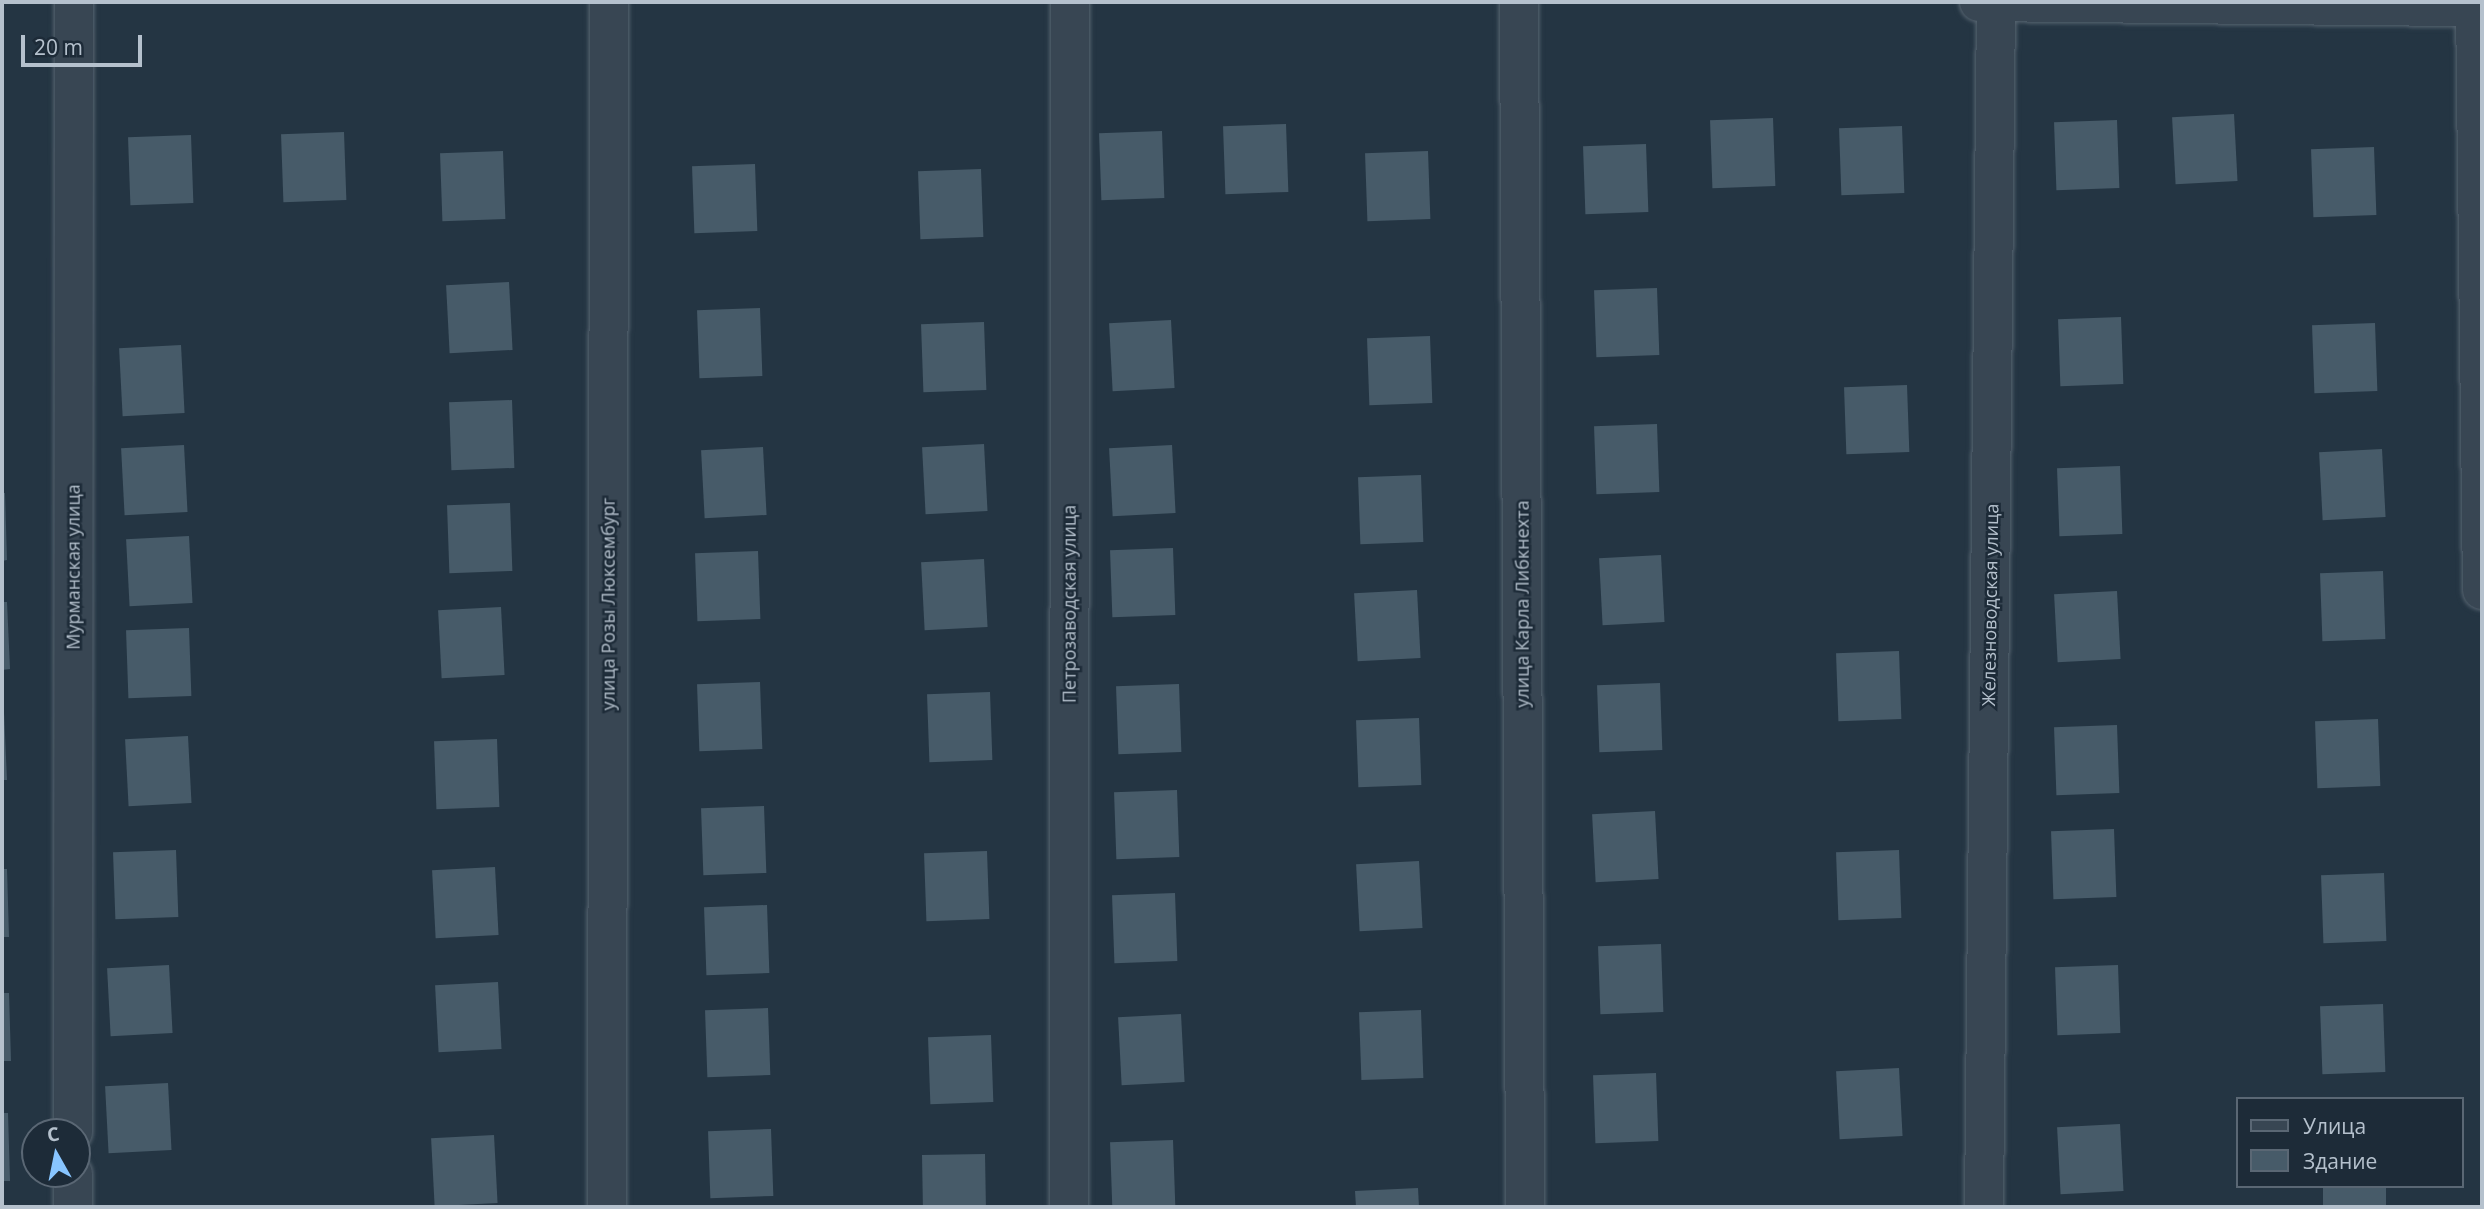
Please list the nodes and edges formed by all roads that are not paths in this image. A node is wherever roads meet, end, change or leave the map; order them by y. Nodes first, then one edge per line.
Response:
1 (74, 2) edge
2 (609, 2) edge
3 (1070, 2) edge
4 (1519, 2) edge
5 (1979, 2) edge
6 (1996, 2) edge
7 (2475, 4) edge
8 (2482, 590) edge
9 (73, 1118) edge
10 (73, 1188) edge
11 (72, 1207) edge
12 (607, 1207) edge
13 (1069, 1207) edge
14 (1525, 1207) edge
15 (1984, 1207) edge

1 - 9 street, Мурманская улица
2 - 12 street, улица Розы Люксембург
3 - 13 street, Петрозаводская улица
4 - 14 street, улица Карла Либкнехта
5 - 6 street
6 - 7 street
6 - 15 street, Железноводская улица
7 - 8 street
10 - 11 street

